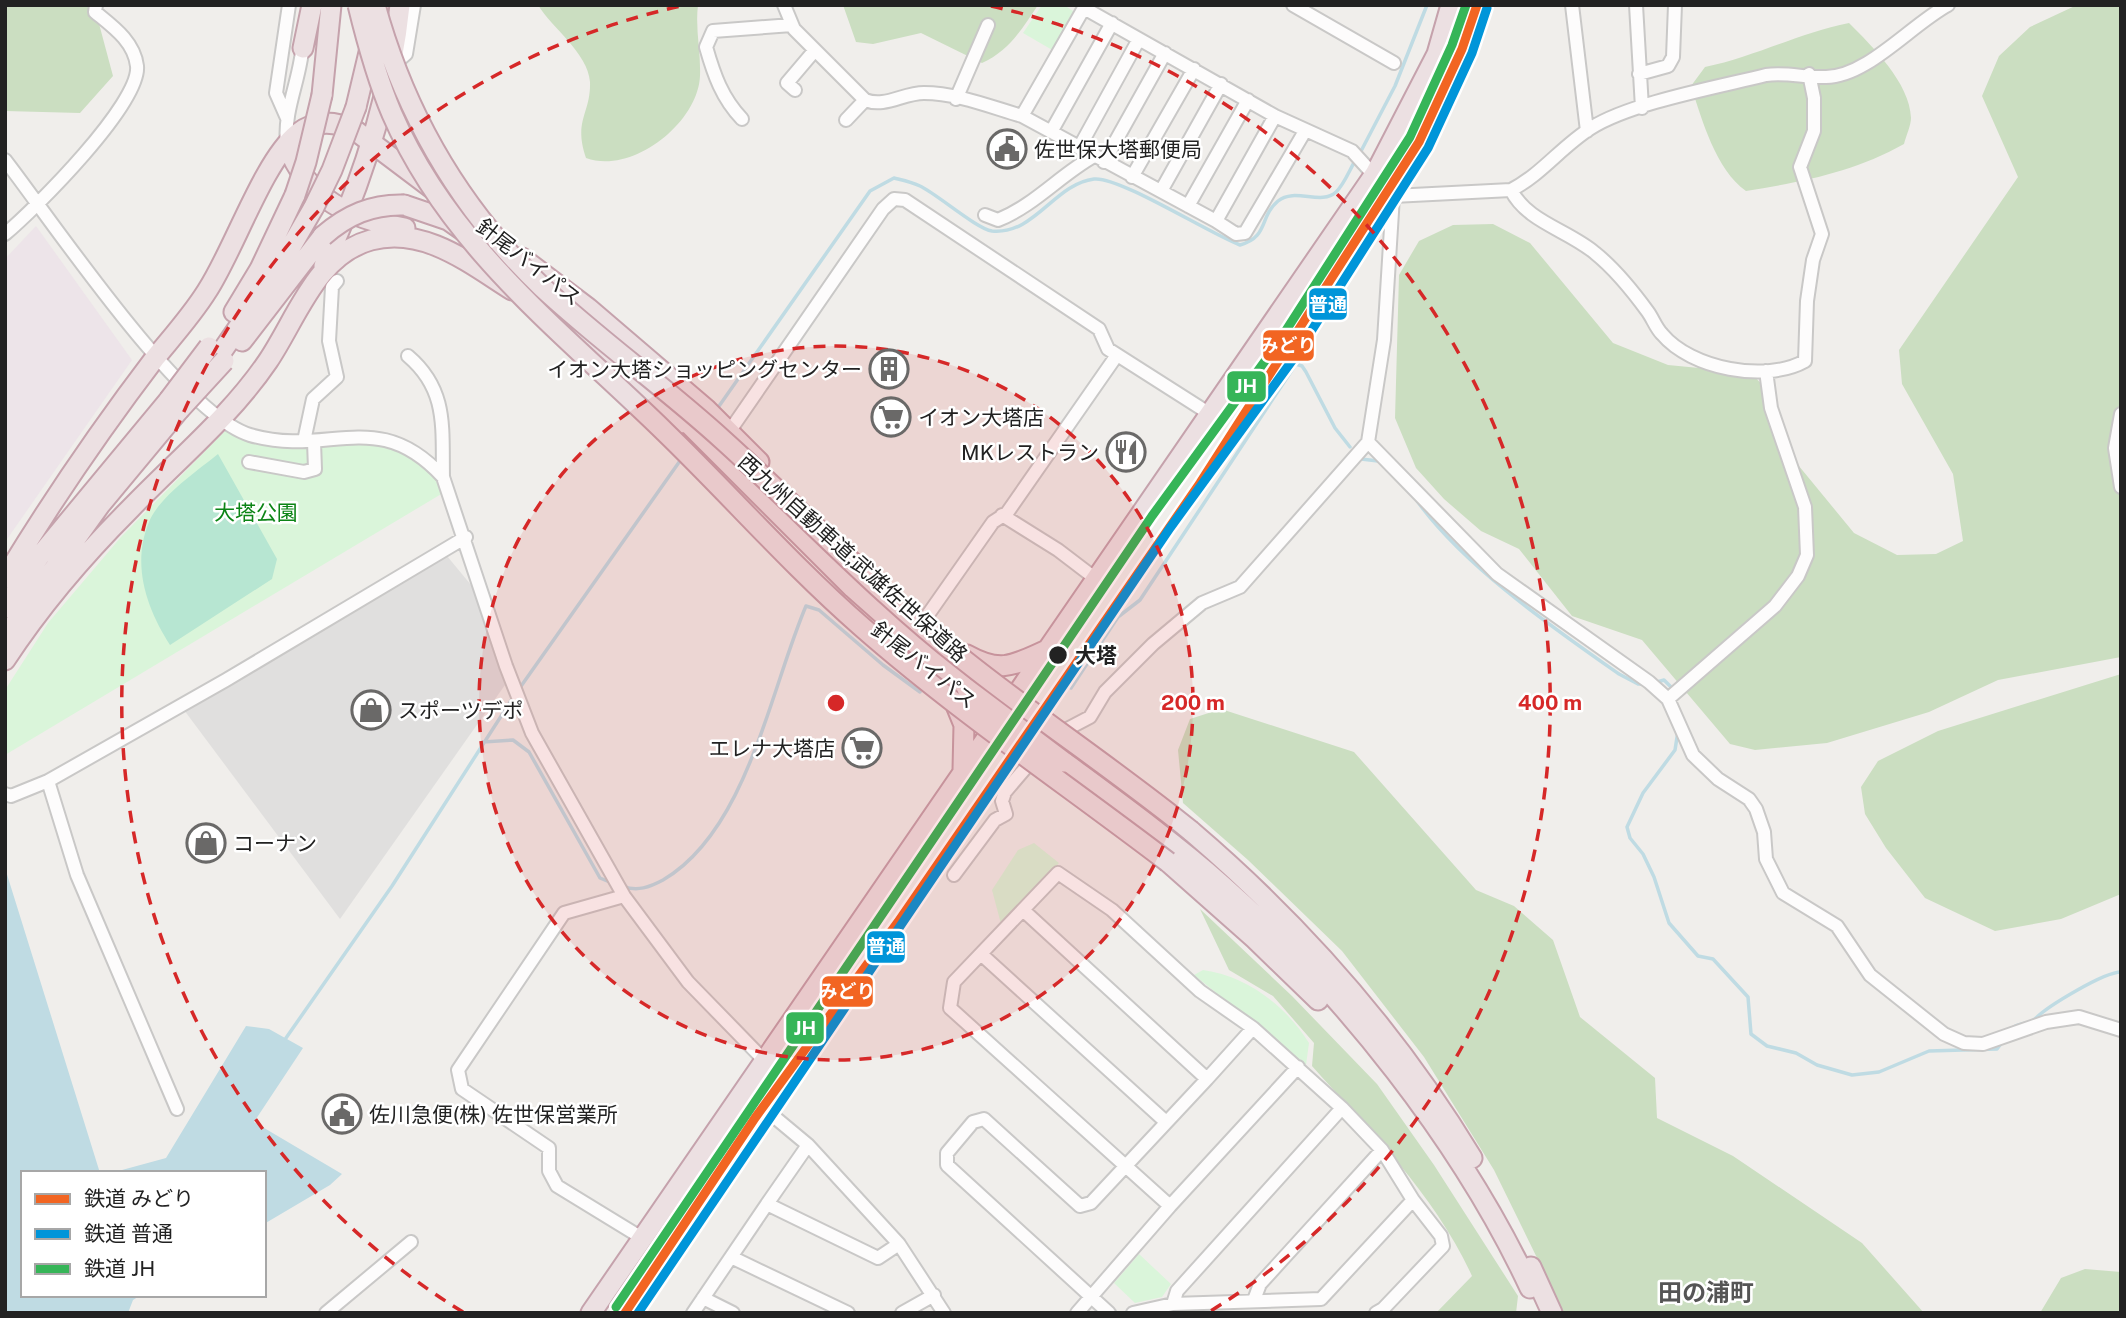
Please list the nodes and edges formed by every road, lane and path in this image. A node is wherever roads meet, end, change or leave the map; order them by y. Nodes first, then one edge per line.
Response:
1 (289, 5) edge
2 (303, 5) edge
3 (312, 5) edge
4 (331, 5) edge
5 (358, 5) edge
6 (376, 5) edge
7 (400, 5) edge
8 (414, 5) edge
9 (784, 5) edge
10 (1293, 5) edge
11 (1451, 5) edge
12 (1572, 5) edge
13 (1636, 5) edge
14 (1675, 5) edge
15 (1948, 5) edge
16 (91, 7) edge
17 (1088, 7) edge
18 (1112, 23) junction
19 (988, 24) dead end
20 (792, 25) junction
21 (1139, 39) junction
22 (303, 48) junction
23 (815, 50) junction
24 (1165, 53) junction
25 (1394, 63) dead end
26 (390, 68) junction
27 (1194, 69) junction
28 (1639, 74) junction
29 (1808, 74) junction
30 (788, 84) dead end
31 (1222, 84) junction
32 (386, 89) junction
33 (956, 99) junction
34 (865, 100) junction
35 (1248, 100) junction
36 (1642, 108) junction
37 (1022, 116) junction
38 (1275, 116) junction
39 (287, 118) junction
40 (742, 119) dead end
41 (846, 120) dead end
42 (1051, 131) junction
43 (1305, 131) junction
44 (1587, 131) junction
45 (372, 141) junction
46 (287, 144) junction
47 (1079, 148) junction
48 (1099, 159) junction
49 (5, 160) edge
50 (1369, 167) junction
51 (413, 173) junction
52 (1132, 177) junction
53 (1161, 191) junction
54 (1511, 191) junction
55 (1393, 196) junction
56 (40, 205) junction
57 (1188, 206) junction
58 (346, 212) junction
59 (985, 215) dead end
60 (1216, 221) junction
61 (5, 233) edge
62 (330, 275) junction
63 (524, 298) junction
64 (217, 355) junction
65 (1117, 355) junction
66 (408, 356) dead end
67 (156, 358) junction
68 (1766, 371) junction
69 (174, 405) junction
70 (1210, 414) junction
71 (2121, 414) edge
72 (220, 419) junction
73 (695, 426) junction
74 (309, 442) junction
75 (717, 442) junction
76 (1368, 442) junction
77 (249, 462) dead end
78 (443, 477) junction
79 (2121, 487) edge
80 (1002, 515) junction
81 (466, 537) junction
82 (5, 578) edge
83 (1096, 579) junction
84 (5, 608) edge
85 (925, 619) junction
86 (7, 649) edge
87 (1047, 650) junction
88 (967, 655) junction
89 (943, 685) junction
90 (969, 687) junction
91 (1668, 699) junction
92 (1007, 708) junction
93 (1066, 759) junction
94 (963, 771) junction
95 (48, 781) junction
96 (5, 794) edge
97 (954, 874) dead end
98 (624, 896) junction
99 (1023, 910) junction
100 (981, 954) junction
101 (1253, 1028) junction
102 (2121, 1030) edge
103 (1399, 1050) junction
104 (765, 1061) junction
105 (1298, 1067) junction
106 (1207, 1079) junction
107 (1342, 1108) junction
108 (177, 1109) dead end
109 (1166, 1122) junction
110 (807, 1145) junction
111 (1382, 1150) junction
112 (1126, 1166) junction
113 (1413, 1200) junction
114 (767, 1204) junction
115 (1170, 1206) junction
116 (642, 1238) junction
117 (411, 1242) dead end
118 (899, 1244) junction
119 (731, 1257) junction
120 (1530, 1288) junction
121 (1092, 1297) junction
122 (703, 1298) junction
123 (1254, 1300) junction
124 (1173, 1304) junction
125 (937, 1307) edge
126 (326, 1313) edge
127 (591, 1313) edge
128 (693, 1313) edge
129 (733, 1313) edge
130 (848, 1313) edge
131 (902, 1313) edge
132 (1077, 1313) edge
133 (1109, 1313) edge
134 (1133, 1313) edge
135 (1376, 1313) edge
136 (1542, 1313) edge
137 (1552, 1313) edge

1 - 39 street
2 - 22 street
3 - 22 highway
4 - 64 highway, bridge
5 - 120 highway, 西九州自動車道;武雄佐世保道路, bridge
6 - 64 highway, bridge
6 - 103 highway, 西九州自動車道;武雄佐世保道路, bridge
7 - 26 highway
8 - 26 street
9 - 20 street
10 - 25 street
11 - 50 highway
12 - 44 street
13 - 28 street
14 - 28 street
15 - 29 street
16 - 56 street
17 - 18 street
17 - 37 street
18 - 21 street
18 - 42 street
19 - 33 street
20 - 23 street
20 - 40 street
21 - 24 street
21 - 47 street
22 - 39 street
23 - 30 street
23 - 34 street
24 - 27 street
24 - 48 street
26 - 32 highway
27 - 31 street
27 - 52 street
28 - 36 street
29 - 36 street
29 - 68 street
31 - 35 street
31 - 53 street
32 - 45 highway
32 - 51 highway
33 - 34 street
33 - 37 street
34 - 41 street
35 - 38 street
35 - 57 street
36 - 44 street
37 - 42 street
38 - 43 street
38 - 60 street
39 - 46 street
42 - 47 street
43 - 50 street
43 - 60 street
44 - 54 street
45 - 46 highway, 針尾バイパス
45 - 51 highway, 針尾バイパス
45 - 58 highway
46 - 58 highway
46 - 67 highway, 針尾バイパス
47 - 48 street
48 - 52 street
48 - 59 street
49 - 56 street
50 - 55 street
50 - 70 highway
51 - 73 highway, 針尾バイパス
52 - 53 street
53 - 57 street
54 - 55 street
54 - 68 street
55 - 76 street
56 - 61 street
56 - 67 street
57 - 60 street
58 - 62 highway
58 - 63 highway
62 - 63 highway, 針尾バイパス
62 - 72 highway, 針尾バイパス
62 - 74 street
63 - 73 highway, 針尾バイパス
64 - 69 highway, bridge
64 - 73 highway, bridge
65 - 70 street
65 - 75 street
65 - 80 street
66 - 78 street
67 - 72 street
67 - 82 highway, 針尾バイパス
68 - 91 street
69 - 84 highway
69 - 86 highway
70 - 83 highway
71 - 79 street
72 - 74 street
72 - 86 highway, 針尾バイパス
73 - 75 highway, bridge
73 - 75 highway, 針尾バイパス
74 - 77 street
74 - 78 street
75 - 85 highway, 針尾バイパス
75 - 89 highway, 針尾バイパス
75 - 90 highway
75 - 90 highway
76 - 91 street
76 - 97 street
78 - 81 street
80 - 83 street
80 - 85 street
81 - 95 street
81 - 98 street
83 - 87 highway
85 - 88 highway, 針尾バイパス
87 - 88 highway
87 - 92 highway
88 - 92 highway, 針尾バイパス
89 - 92 highway, 針尾バイパス
89 - 94 highway
90 - 93 highway, bridge
91 - 102 street
92 - 94 highway
93 - 103 highway
93 - 120 highway
94 - 104 highway
95 - 96 street
95 - 108 street
98 - 104 street
98 - 116 street
99 - 100 street
99 - 101 street
99 - 106 street
100 - 109 street
100 - 112 street
101 - 105 street
101 - 106 street
103 - 137 highway, 西九州自動車道;武雄佐世保道路
104 - 110 street
104 - 116 highway
105 - 107 street
105 - 115 street
106 - 109 street
107 - 111 street
107 - 124 street
109 - 112 street
110 - 114 street
110 - 118 street
111 - 113 street
111 - 123 street
112 - 115 street
112 - 121 street
113 - 123 street
113 - 135 street
114 - 118 street
114 - 119 street
115 - 121 street
116 - 127 highway
117 - 126 street
118 - 125 street
119 - 122 street
119 - 130 street
120 - 136 highway, 西九州自動車道;武雄佐世保道路
121 - 132 street
121 - 133 street
122 - 128 street
122 - 129 street
123 - 124 street
124 - 134 street
125 - 131 street

